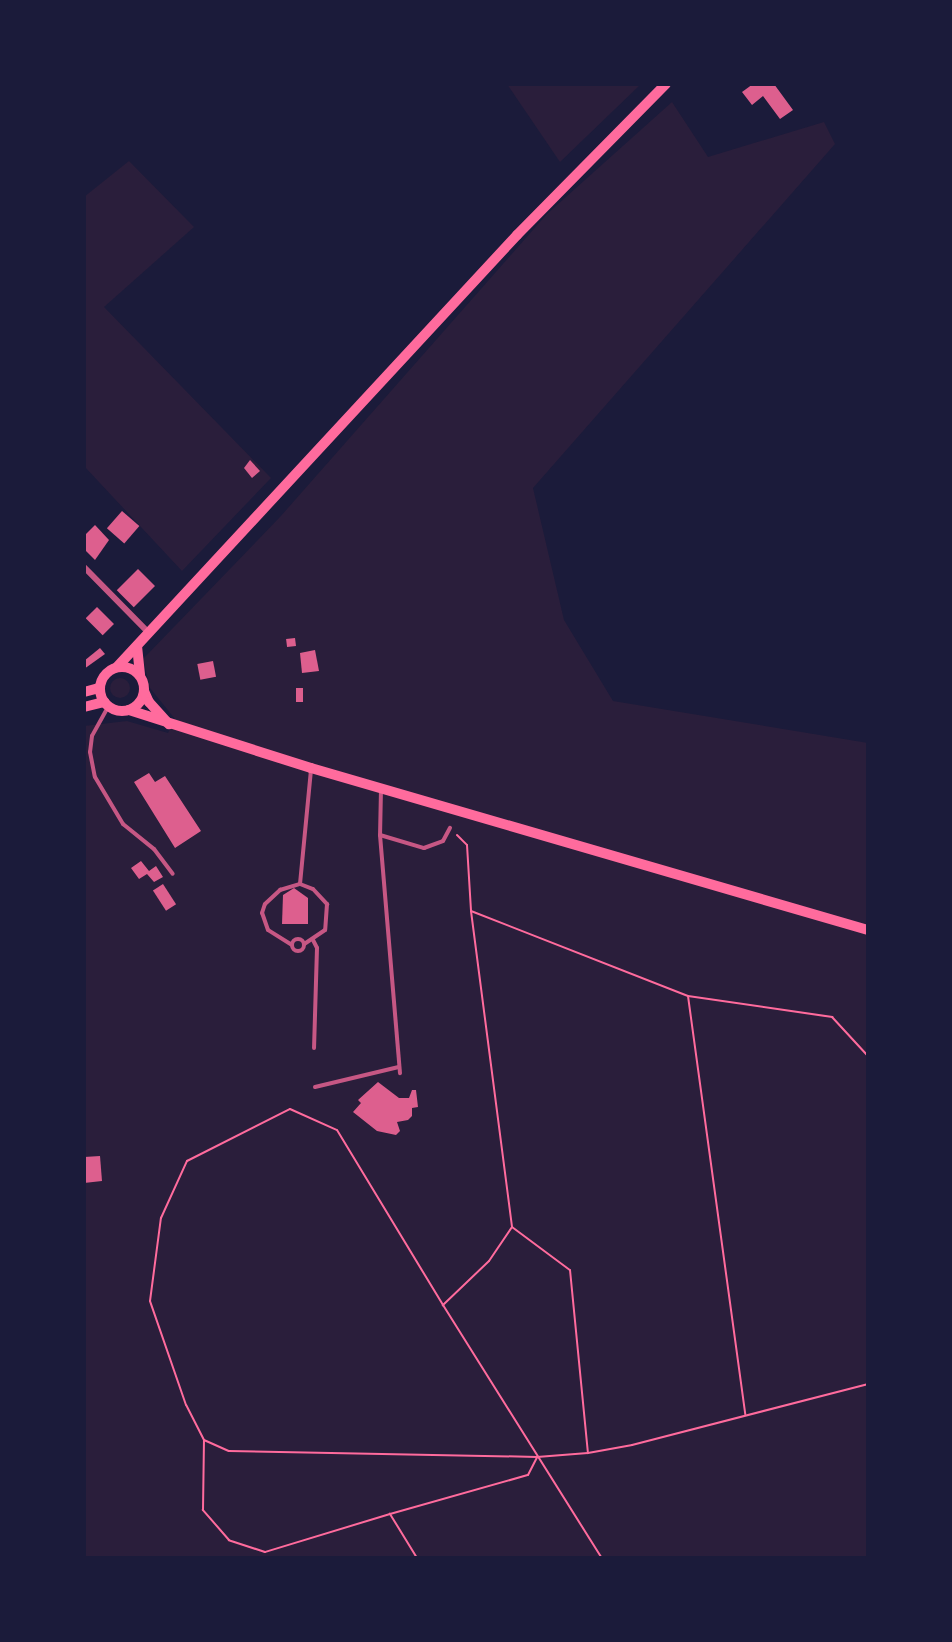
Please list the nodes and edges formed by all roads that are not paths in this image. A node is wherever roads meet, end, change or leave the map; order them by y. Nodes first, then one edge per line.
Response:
1 (666, 84) edge
2 (84, 567) edge
3 (147, 632) junction
4 (137, 646) junction
5 (117, 667) junction
6 (140, 675) junction
7 (99, 688) junction
8 (144, 691) junction
9 (84, 692) edge
10 (106, 704) junction
11 (84, 707) edge
12 (129, 710) junction
13 (171, 726) junction
14 (310, 768) junction
15 (381, 788) junction
16 (450, 828) road end
17 (380, 835) junction
18 (173, 874) dead end
19 (300, 884) junction
20 (868, 930) edge
21 (313, 940) junction
22 (304, 944) junction
23 (292, 945) junction
24 (314, 1048) dead end
25 (399, 1067) junction
26 (400, 1073) dead end
27 (315, 1087) dead end

1 - 3 main road
2 - 3 street
3 - 4 main road
4 - 5 main road
4 - 6 main road
5 - 6 main road
5 - 7 main road
6 - 8 main road
7 - 9 main road
7 - 10 main road
8 - 12 main road
8 - 13 main road
10 - 11 main road
10 - 12 main road
10 - 18 lane
12 - 13 main road
13 - 14 main road
14 - 15 main road
14 - 19 lane
15 - 17 lane
15 - 20 main road
16 - 17 lane
17 - 25 lane
19 - 21 lane
19 - 23 lane
21 - 22 lane
21 - 24 lane
22 - 23 lane
22 - 23 lane
25 - 26 lane
25 - 27 lane

